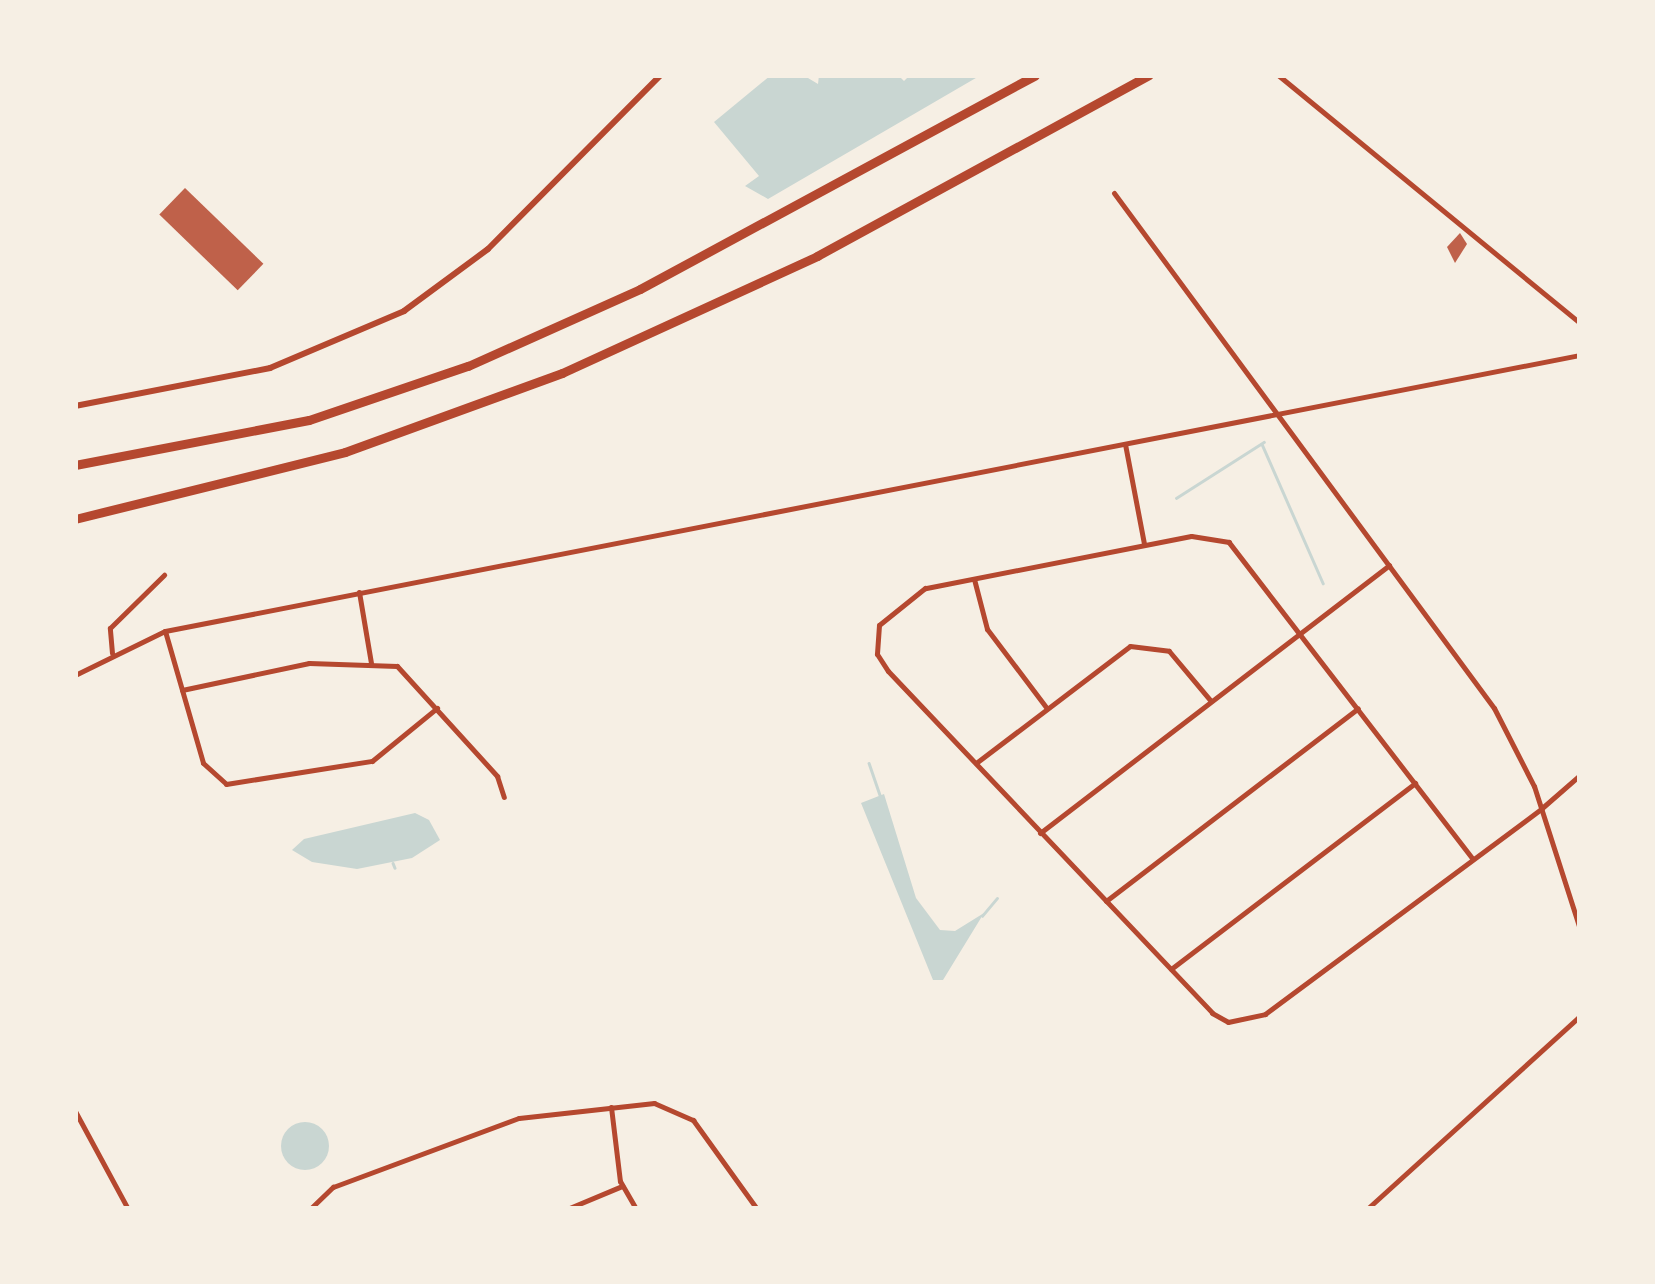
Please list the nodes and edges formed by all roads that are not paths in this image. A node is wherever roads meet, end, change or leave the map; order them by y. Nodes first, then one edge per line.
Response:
1 (661, 75) edge
2 (1035, 75) edge
3 (1150, 75) edge
4 (1278, 75) edge
5 (1114, 193) dead end
6 (1580, 323) edge
7 (1580, 355) edge
8 (75, 406) edge
9 (1274, 414) junction
10 (1125, 444) junction
11 (75, 465) edge
12 (75, 519) edge
13 (1144, 544) junction
14 (1389, 566) junction
15 (164, 575) dead end
16 (974, 579) junction
17 (358, 592) junction
18 (165, 631) junction
19 (1300, 633) junction
20 (112, 653) junction
21 (371, 663) junction
22 (75, 675) edge
23 (182, 690) junction
24 (1211, 702) junction
25 (1046, 707) junction
26 (437, 708) junction
27 (1358, 708) junction
28 (976, 763) junction
29 (1580, 775) edge
30 (1414, 783) junction
31 (504, 797) dead end
32 (1542, 808) junction
33 (1040, 833) junction
34 (1472, 858) junction
35 (1105, 901) junction
36 (1580, 929) edge
37 (1171, 969) junction
38 (1580, 1016) edge
39 (611, 1107) junction
40 (75, 1111) edge
41 (622, 1186) junction
42 (128, 1209) edge
43 (310, 1209) edge
44 (567, 1209) edge
45 (636, 1209) edge
46 (756, 1209) edge
47 (1367, 1209) edge

1 - 8 main road
2 - 11 highway
3 - 12 highway
4 - 6 street
5 - 9 street
7 - 9 street
9 - 10 street
9 - 14 street
10 - 13 street
10 - 17 street
13 - 16 street
13 - 19 street
14 - 19 street
14 - 32 street
15 - 20 street
16 - 25 street
16 - 28 street
17 - 18 street
17 - 21 street
18 - 20 street
18 - 23 street
19 - 24 street
19 - 27 street
20 - 22 street
21 - 23 street
21 - 26 street
23 - 26 street
24 - 25 street
24 - 33 street
25 - 28 street
26 - 31 street
27 - 30 street
27 - 35 street
28 - 33 street
29 - 32 street
30 - 34 street
30 - 37 street
32 - 34 street
32 - 36 street
33 - 35 street
34 - 37 street
35 - 37 street
38 - 47 street
39 - 41 street
39 - 43 street
39 - 46 street
40 - 42 street
41 - 44 street
41 - 45 street

